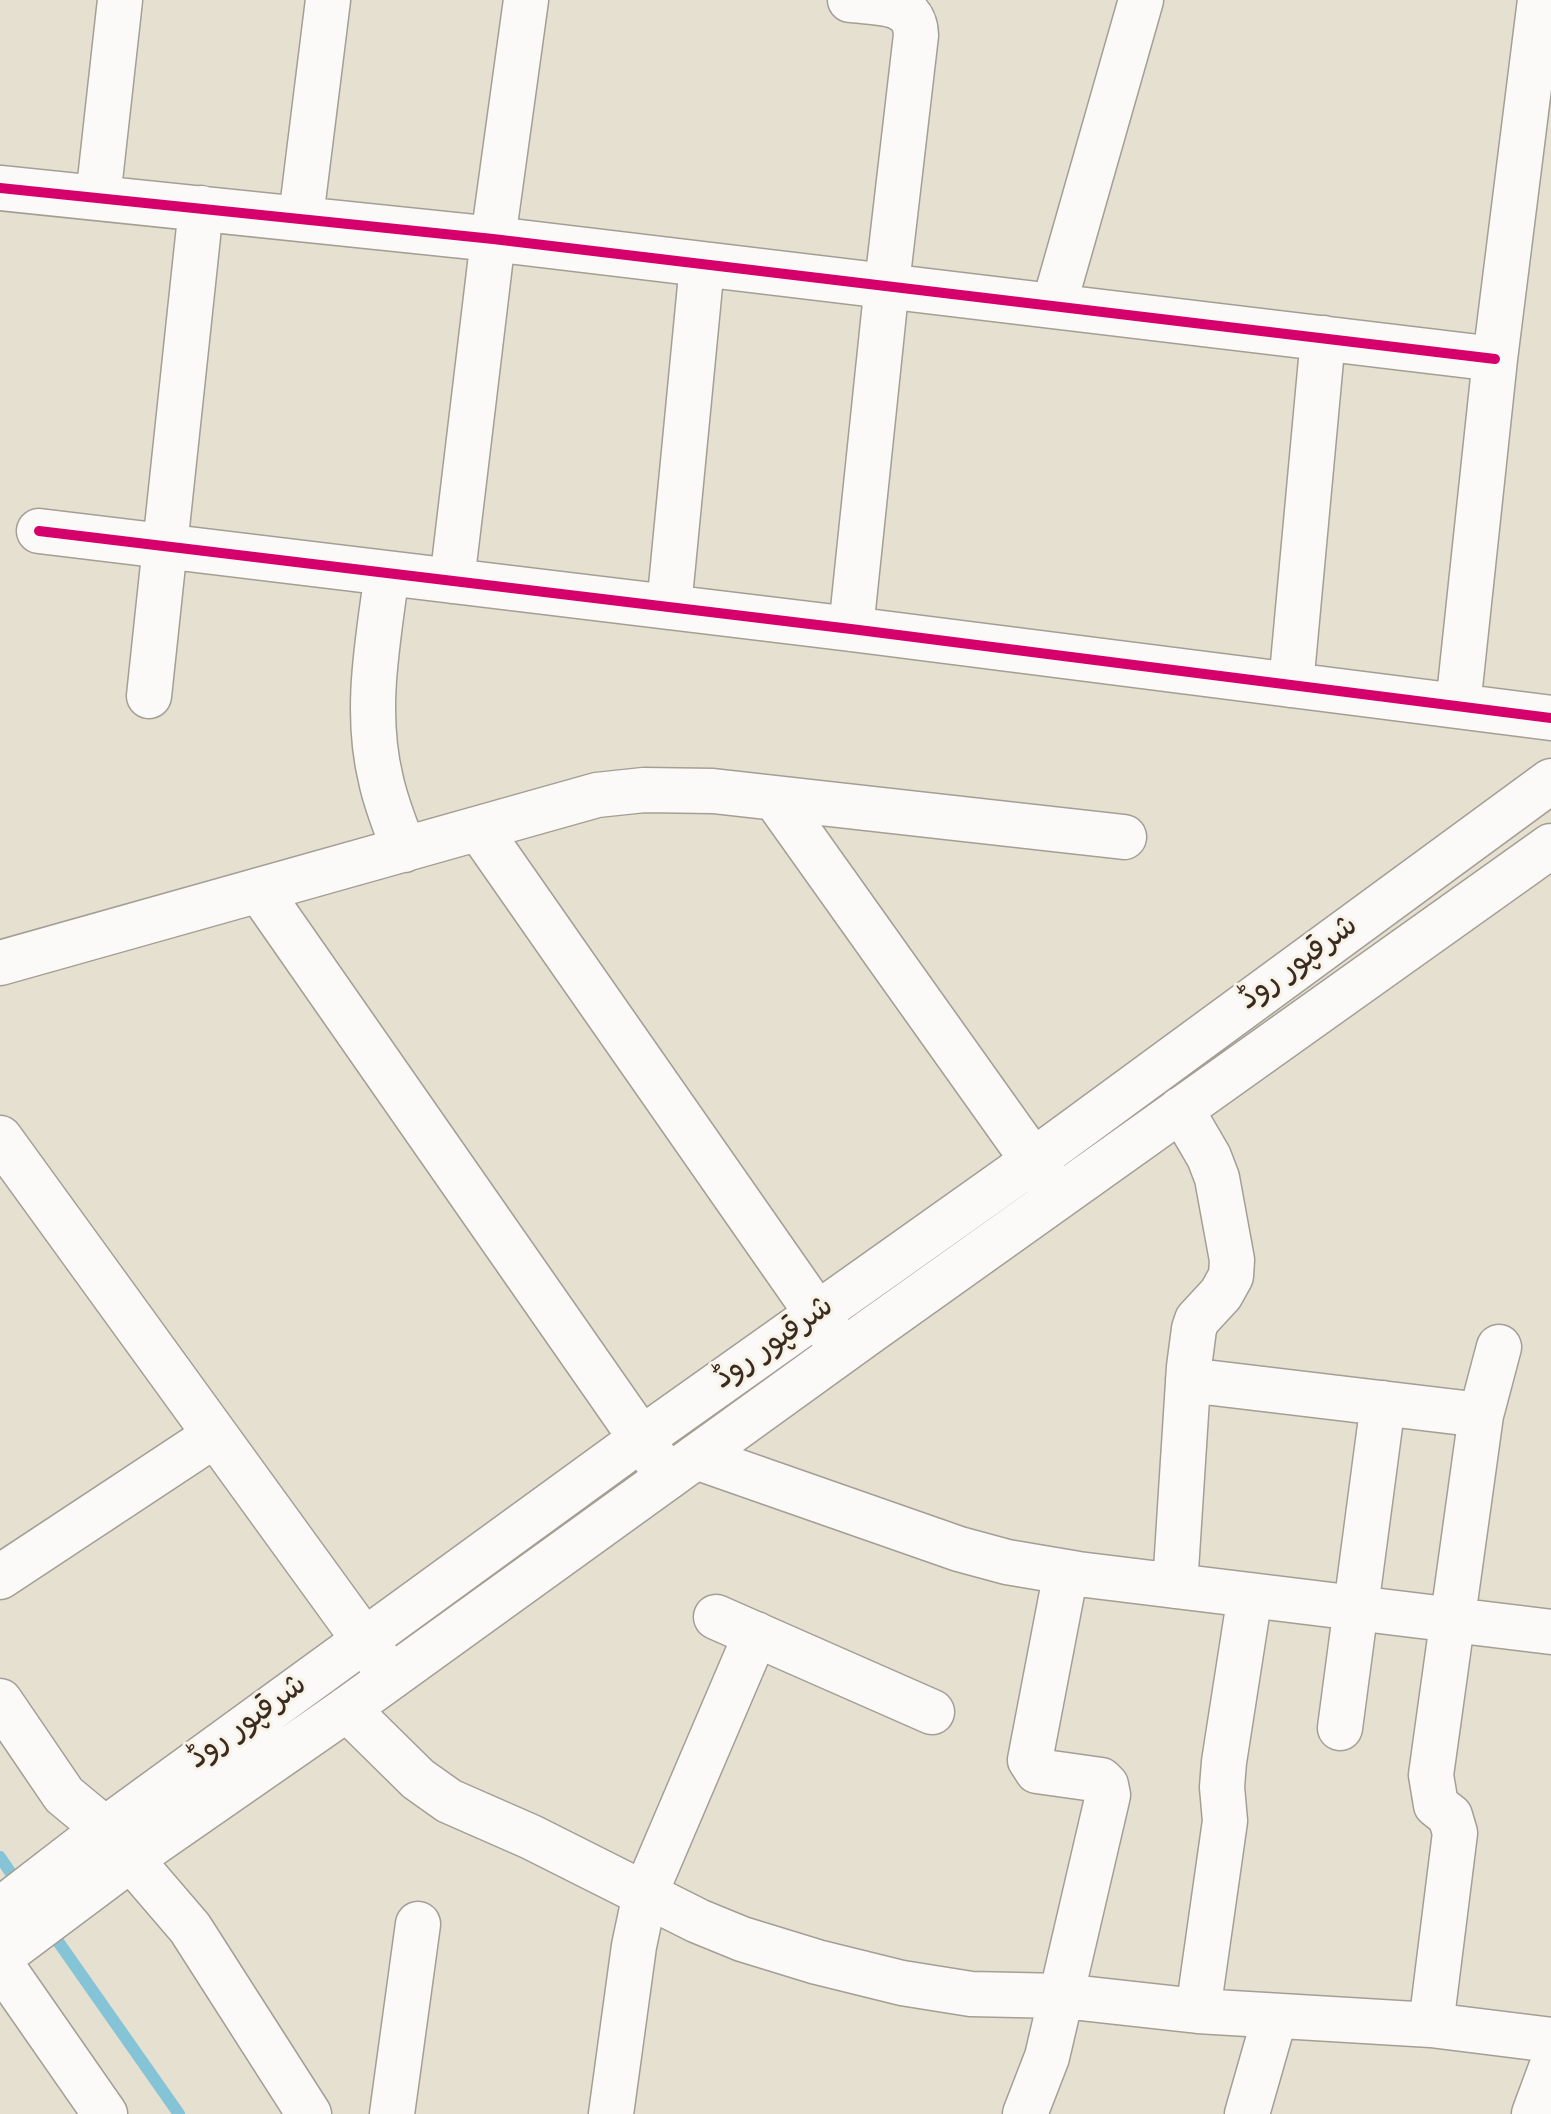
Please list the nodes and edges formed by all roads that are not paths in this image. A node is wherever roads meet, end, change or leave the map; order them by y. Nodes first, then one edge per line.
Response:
1 (120, 0) edge
2 (328, 0) edge
3 (526, 0) edge
4 (850, 0) edge
5 (1141, 0) edge
6 (1540, 0) edge
7 (0, 188) edge
8 (98, 198) junction
9 (201, 208) junction
10 (301, 217) junction
11 (493, 239) junction
12 (702, 265) junction
13 (887, 284) junction
14 (1054, 305) junction
15 (1323, 338) junction
16 (1495, 359) junction
17 (39, 531) dead end
18 (164, 546) junction
19 (387, 573) junction
20 (452, 581) junction
21 (669, 607) junction
22 (851, 629) junction
23 (1291, 685) junction
24 (149, 696) dead end
25 (1458, 706) junction
26 (1551, 718) edge
27 (1551, 781) edge
28 (775, 798) junction
29 (479, 829) junction
30 (1124, 837) dead end
31 (1551, 846) edge
32 (404, 850) junction
33 (259, 890) junction
34 (0, 963) edge
35 (1181, 1109) junction
36 (0, 1138) edge
37 (1033, 1161) junction
38 (1059, 1196) junction
39 (817, 1315) junction
40 (1499, 1347) dead end
41 (843, 1351) junction
42 (1188, 1380) junction
43 (1383, 1403) junction
44 (1481, 1415) junction
45 (215, 1435) junction
46 (641, 1439) junction
47 (682, 1467) junction
48 (1066, 1572) junction
49 (0, 1577) edge
50 (1175, 1586) junction
51 (1250, 1595) junction
52 (1356, 1608) junction
53 (716, 1617) dead end
54 (1453, 1620) junction
55 (1551, 1631) edge
56 (756, 1634) junction
57 (365, 1641) junction
58 (391, 1677) junction
59 (0, 1701) edge
60 (347, 1709) junction
61 (932, 1712) dead end
62 (1340, 1728) dead end
63 (111, 1849) junction
64 (645, 1894) junction
65 (418, 1924) dead end
66 (11, 1925) edge
67 (0, 1963) edge
68 (1062, 1996) junction
69 (1198, 2011) junction
70 (1275, 2016) junction
71 (1431, 2025) junction
72 (1551, 2040) edge
73 (1551, 2068) edge
74 (105, 2114) edge
75 (309, 2114) edge
76 (392, 2114) edge
77 (611, 2114) edge
78 (1025, 2114) edge
79 (1247, 2114) edge
80 (1534, 2114) edge

1 - 8 street
2 - 10 street
3 - 11 street
4 - 13 street
5 - 14 street
6 - 16 street
7 - 8 street
8 - 9 street
9 - 10 street
9 - 18 street
10 - 11 street
11 - 12 street
11 - 20 street
12 - 13 street
12 - 21 street
13 - 14 street
13 - 22 street
14 - 15 street
15 - 16 street
15 - 23 street
16 - 25 street
17 - 18 street
18 - 19 street
18 - 24 street
19 - 20 street
19 - 32 street
20 - 21 street
21 - 22 street
22 - 23 street
23 - 25 street
25 - 26 street
27 - 37 street, شرقپور روڈ
28 - 29 street
28 - 30 street
28 - 37 street
29 - 32 street
29 - 39 street
31 - 35 street, شرقپور روڈ
32 - 33 street
33 - 34 street
33 - 46 street
35 - 38 street, شرقپور روڈ
35 - 42 street
36 - 45 street
37 - 38 street
37 - 39 street, شرقپور روڈ
38 - 41 street, شرقپور روڈ
39 - 41 street
39 - 46 street, شرقپور روڈ
40 - 44 street
41 - 47 street, شرقپور روڈ
42 - 43 street
42 - 50 street
43 - 44 street
43 - 52 street
44 - 54 street
45 - 49 street
45 - 57 street
46 - 47 street
46 - 57 street, شرقپور روڈ
47 - 48 street
47 - 58 street, شرقپور روڈ
48 - 50 street
48 - 68 street
50 - 51 street
51 - 52 street
51 - 69 street
52 - 54 street
52 - 62 street
53 - 56 street
54 - 55 street
54 - 71 street
56 - 61 street
56 - 64 street
57 - 58 street
57 - 63 street, شرقپور روڈ
58 - 60 street, شرقپور روڈ
59 - 63 street
60 - 63 street, شرقپور روڈ
60 - 64 street
63 - 66 street, شرقپور روڈ
63 - 75 street
64 - 68 street
64 - 77 street
65 - 76 street
67 - 74 street
68 - 69 street
68 - 78 street
69 - 70 street
70 - 71 street
70 - 79 street
71 - 72 street
73 - 80 street

